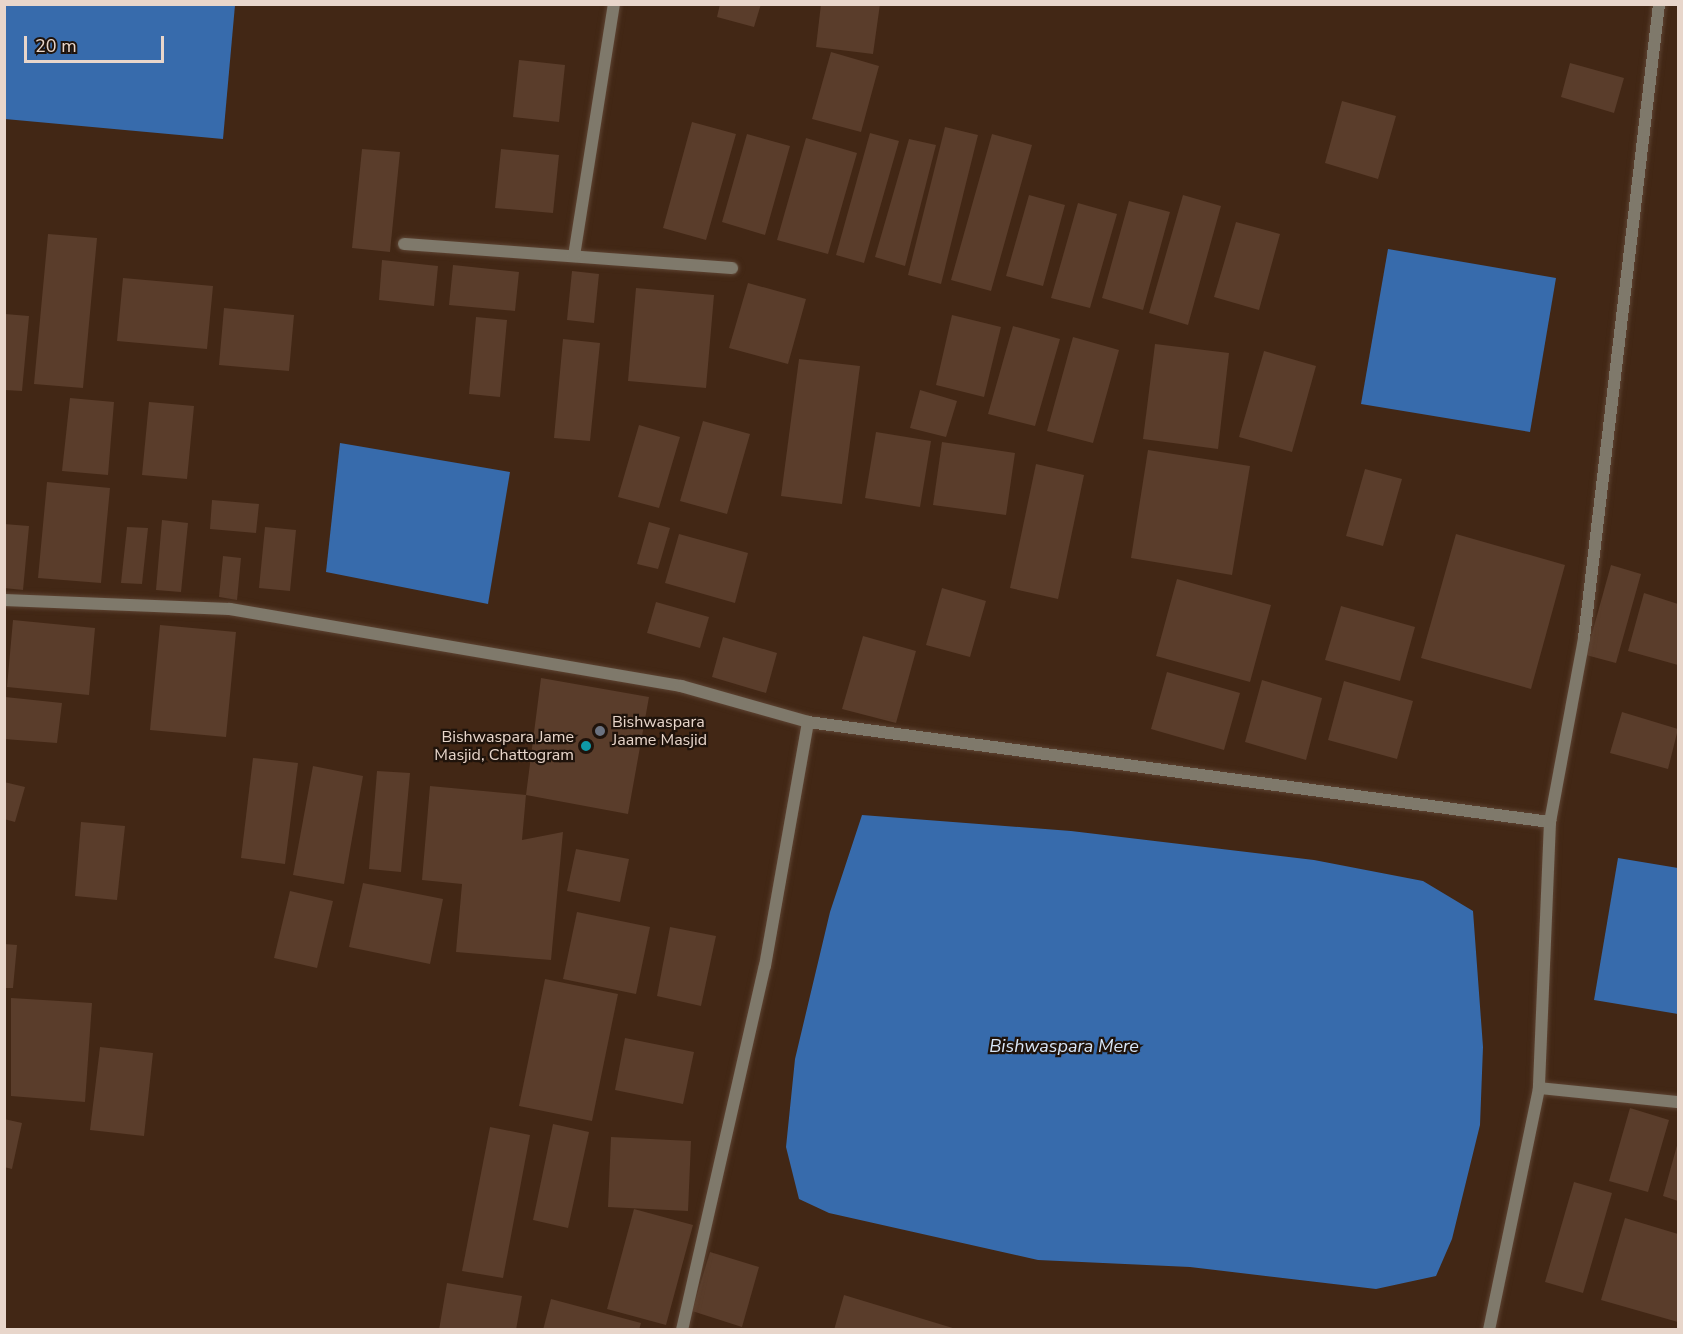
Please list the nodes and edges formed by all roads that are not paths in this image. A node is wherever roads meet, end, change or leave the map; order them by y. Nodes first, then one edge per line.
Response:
1 (614, 4) edge
2 (1659, 4) edge
3 (404, 244) dead end
4 (574, 256) junction
5 (732, 268) dead end
6 (4, 600) edge
7 (808, 722) junction
8 (1550, 822) junction
9 (1539, 1088) junction
10 (1678, 1102) edge
11 (682, 1329) edge
12 (1489, 1329) edge

1 - 4 street
2 - 8 street
3 - 4 street
4 - 5 street
6 - 7 street
7 - 8 street
7 - 11 street
8 - 9 street
9 - 10 street
9 - 12 street

